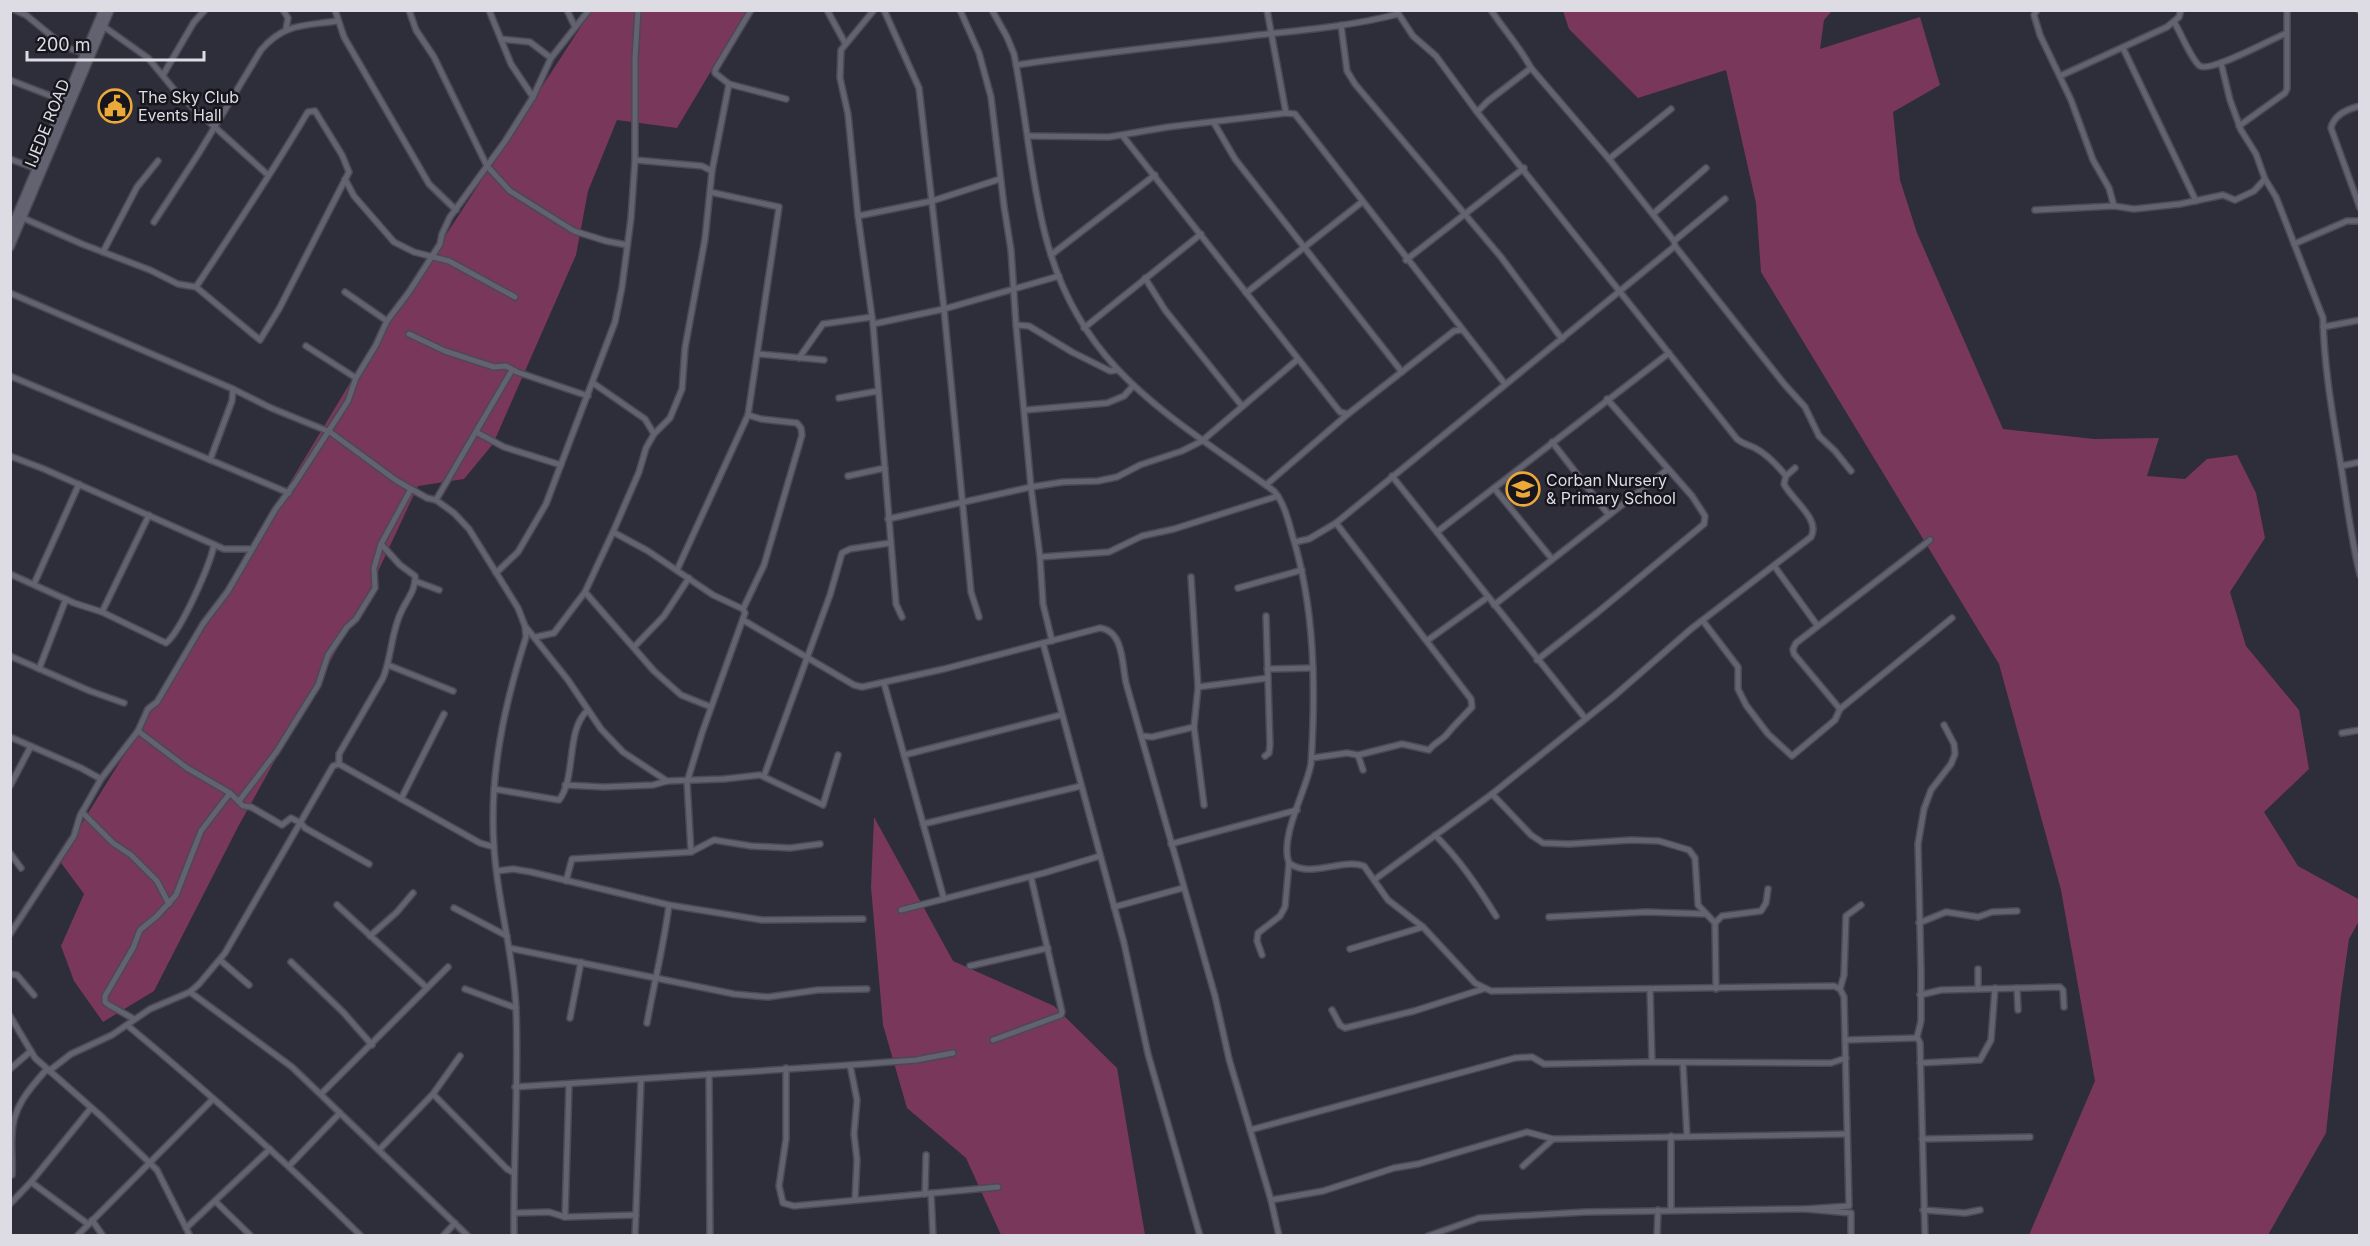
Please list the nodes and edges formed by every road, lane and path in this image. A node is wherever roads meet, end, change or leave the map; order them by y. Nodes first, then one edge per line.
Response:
1 (15, 10) edge
2 (103, 10) edge
3 (110, 10) edge
4 (205, 10) edge
5 (283, 10) edge
6 (335, 10) edge
7 (409, 10) edge
8 (489, 10) edge
9 (567, 10) edge
10 (589, 10) edge
11 (638, 10) edge
12 (751, 10) edge
13 (827, 10) edge
14 (874, 10) edge
15 (884, 10) edge
16 (960, 10) edge
17 (992, 10) edge
18 (1267, 10) edge
19 (1491, 10) edge
20 (2037, 10) edge
21 (2181, 10) edge
22 (2287, 10) edge
23 (1397, 12) edge
24 (337, 21) junction
25 (2174, 22) junction
26 (1341, 25) junction
27 (103, 26) junction
28 (575, 27) junction
29 (286, 28) junction
30 (2287, 33) junction
31 (1270, 34) junction
32 (501, 39) junction
33 (845, 43) junction
34 (2122, 48) junction
35 (83, 53) junction
36 (551, 58) junction
37 (2221, 63) junction
38 (1016, 65) junction
39 (1531, 68) junction
40 (163, 75) junction
41 (2060, 76) junction
42 (10, 80) edge
43 (729, 84) junction
44 (533, 97) junction
45 (786, 99) dead end
46 (64, 101) junction
47 (2360, 106) edge
48 (1671, 109) dead end
49 (1477, 112) junction
50 (1286, 113) junction
51 (1214, 123) junction
52 (2239, 126) junction
53 (215, 127) junction
54 (1122, 135) junction
55 (1028, 136) junction
56 (10, 159) edge
57 (1608, 159) junction
58 (635, 160) junction
59 (158, 161) dead end
60 (487, 166) junction
61 (1524, 168) junction
62 (1706, 168) dead end
63 (37, 169) junction
64 (712, 171) junction
65 (268, 175) junction
66 (1155, 175) junction
67 (345, 179) junction
68 (1000, 179) junction
69 (2265, 179) junction
70 (710, 192) junction
71 (1725, 199) dead end
72 (932, 201) junction
73 (2196, 201) junction
74 (1362, 202) junction
75 (2115, 206) junction
76 (2360, 208) edge
77 (456, 210) junction
78 (2035, 210) dead end
79 (1465, 213) junction
80 (1653, 214) junction
81 (858, 216) junction
82 (23, 218) junction
83 (2360, 221) edge
84 (154, 222) dead end
85 (10, 231) edge
86 (1201, 234) junction
87 (1675, 244) junction
88 (2294, 244) junction
89 (627, 245) junction
90 (1305, 246) junction
91 (10, 247) edge
92 (103, 252) junction
93 (1052, 255) junction
94 (432, 256) junction
95 (1406, 260) junction
96 (1059, 276) junction
97 (1145, 278) junction
98 (196, 287) junction
99 (1014, 290) junction
100 (1620, 291) junction
101 (10, 292) edge
102 (345, 292) dead end
103 (1246, 293) junction
104 (515, 297) dead end
105 (944, 309) junction
106 (873, 320) junction
107 (2360, 320) edge
108 (387, 321) junction
109 (1016, 325) junction
110 (2323, 327) junction
111 (1084, 328) junction
112 (1461, 330) junction
113 (409, 334) dead end
114 (1562, 339) junction
115 (306, 346) dead end
116 (1668, 353) junction
117 (759, 354) junction
118 (799, 358) junction
119 (1299, 359) junction
120 (824, 360) dead end
121 (513, 370) junction
122 (1118, 370) junction
123 (1402, 372) junction
124 (10, 375) edge
125 (356, 378) junction
126 (592, 383) junction
127 (1505, 384) junction
128 (1133, 386) junction
129 (233, 388) junction
130 (878, 391) junction
131 (588, 396) junction
132 (839, 398) dead end
133 (1606, 399) junction
134 (1242, 406) junction
135 (1026, 410) junction
136 (1348, 414) junction
137 (748, 415) junction
138 (330, 432) junction
139 (476, 432) junction
140 (654, 434) junction
141 (1202, 441) junction
142 (1552, 442) junction
143 (10, 456) edge
144 (210, 460) junction
145 (2360, 462) edge
146 (561, 465) junction
147 (2341, 466) junction
148 (885, 468) junction
149 (1795, 468) dead end
150 (1668, 469) junction
151 (1851, 471) dead end
152 (848, 476) dead end
153 (1392, 476) junction
154 (1786, 476) junction
155 (79, 484) junction
156 (1266, 485) junction
157 (1031, 487) junction
158 (1494, 488) junction
159 (411, 489) junction
160 (289, 493) junction
161 (1278, 496) junction
162 (436, 501) junction
163 (962, 504) junction
164 (1608, 514) junction
165 (148, 515) junction
166 (888, 519) junction
167 (1336, 523) junction
168 (614, 532) junction
169 (1437, 532) junction
170 (1930, 540) dead end
171 (1295, 542) junction
172 (890, 543) junction
173 (381, 544) junction
174 (214, 545) junction
175 (252, 549) junction
176 (1041, 557) junction
177 (1552, 559) junction
178 (1774, 567) junction
179 (676, 570) junction
180 (1302, 570) junction
181 (10, 573) edge
182 (496, 573) junction
183 (2360, 575) edge
184 (1191, 577) dead end
185 (689, 578) junction
186 (415, 580) junction
187 (34, 584) junction
188 (1238, 588) dead end
189 (439, 590) dead end
190 (585, 592) junction
191 (1488, 597) junction
192 (66, 599) junction
193 (1494, 605) junction
194 (743, 609) junction
195 (102, 612) junction
196 (1266, 616) dead end
197 (902, 617) dead end
198 (979, 617) dead end
199 (1952, 618) dead end
200 (743, 620) junction
201 (1703, 621) junction
202 (1816, 625) junction
203 (525, 626) junction
204 (536, 637) junction
205 (1428, 640) junction
206 (1052, 641) junction
207 (1043, 644) junction
208 (634, 647) junction
209 (10, 656) edge
210 (806, 659) junction
211 (1537, 660) junction
212 (388, 666) junction
213 (1313, 668) junction
214 (39, 669) junction
215 (1267, 669) junction
216 (1268, 678) junction
217 (885, 683) junction
218 (1198, 687) junction
219 (453, 691) dead end
220 (124, 703) dead end
221 (711, 707) junction
222 (1840, 709) junction
223 (588, 710) junction
224 (444, 714) dead end
225 (1061, 715) junction
226 (1584, 718) junction
227 (1944, 725) dead end
228 (1194, 727) junction
229 (2360, 730) edge
230 (138, 731) junction
231 (2342, 733) dead end
232 (1142, 736) junction
233 (10, 737) edge
234 (31, 746) junction
235 (838, 755) dead end
236 (904, 755) junction
237 (1358, 755) junction
238 (1265, 756) dead end
239 (1311, 758) junction
240 (339, 764) junction
241 (1363, 770) dead end
242 (764, 776) junction
243 (101, 779) junction
244 (667, 781) junction
245 (687, 782) junction
246 (565, 785) junction
247 (10, 786) edge
248 (1081, 786) junction
249 (494, 789) junction
250 (230, 793) junction
251 (1492, 794) junction
252 (401, 798) junction
253 (239, 801) junction
254 (1204, 805) dead end
255 (1297, 810) junction
256 (82, 812) junction
257 (302, 823) junction
258 (923, 824) junction
259 (1435, 835) junction
260 (820, 844) dead end
261 (1172, 844) junction
262 (494, 847) junction
263 (691, 852) junction
264 (10, 854) edge
265 (1100, 856) junction
266 (1289, 863) junction
267 (369, 864) dead end
268 (21, 868) dead end
269 (497, 871) junction
270 (1031, 877) junction
271 (1374, 880) junction
272 (566, 881) junction
273 (1184, 888) junction
274 (1768, 889) dead end
275 (413, 894) dead end
276 (944, 899) junction
277 (169, 904) junction
278 (338, 905) dead end
279 (669, 905) junction
280 (1861, 905) dead end
281 (1114, 907) junction
282 (454, 908) dead end
283 (900, 910) dead end
284 (2017, 911) dead end
285 (1708, 915) junction
286 (1496, 916) dead end
287 (1549, 917) dead end
288 (863, 919) dead end
289 (1715, 923) junction
290 (1919, 923) junction
291 (1423, 927) junction
292 (10, 934) edge
293 (370, 936) junction
294 (507, 936) junction
295 (508, 948) junction
296 (1048, 948) junction
297 (1350, 949) dead end
298 (1262, 955) dead end
299 (220, 960) junction
300 (291, 962) dead end
301 (581, 962) junction
302 (970, 966) dead end
303 (448, 968) dead end
304 (1978, 969) dead end
305 (10, 974) edge
306 (655, 979) junction
307 (249, 985) dead end
308 (427, 988) junction
309 (1995, 988) junction
310 (2017, 988) junction
311 (465, 989) dead end
312 (867, 989) dead end
313 (1484, 989) junction
314 (1650, 989) junction
315 (1716, 989) junction
316 (1840, 989) junction
317 (1978, 989) junction
318 (190, 992) junction
319 (34, 995) dead end
320 (1920, 995) junction
321 (2064, 1007) dead end
322 (516, 1008) junction
323 (1332, 1010) dead end
324 (2018, 1010) dead end
325 (10, 1016) edge
326 (570, 1018) dead end
327 (134, 1019) junction
328 (647, 1023) dead end
329 (127, 1025) junction
330 (1917, 1038) junction
331 (993, 1040) dead end
332 (1845, 1040) junction
333 (372, 1045) junction
334 (31, 1051) junction
335 (953, 1053) dead end
336 (460, 1056) dead end
337 (1846, 1058) junction
338 (1652, 1062) junction
339 (1683, 1064) junction
340 (1920, 1064) junction
341 (850, 1065) junction
342 (786, 1068) junction
343 (10, 1070) edge
344 (48, 1070) junction
345 (709, 1074) junction
346 (641, 1080) junction
347 (569, 1084) junction
348 (515, 1087) junction
349 (321, 1094) junction
350 (433, 1094) junction
351 (213, 1099) junction
352 (92, 1108) junction
353 (340, 1113) junction
354 (1250, 1130) junction
355 (11, 1133) edge
356 (1847, 1134) junction
357 (1671, 1136) junction
358 (1687, 1136) junction
359 (2030, 1137) dead end
360 (1553, 1139) junction
361 (1922, 1139) junction
362 (270, 1149) junction
363 (379, 1150) junction
364 (926, 1155) dead end
365 (151, 1162) junction
366 (289, 1166) junction
367 (1523, 1166) dead end
368 (514, 1173) junction
369 (12, 1174) dead end
370 (31, 1182) junction
371 (998, 1187) dead end
372 (928, 1193) junction
373 (855, 1200) junction
374 (1271, 1200) junction
375 (215, 1202) junction
376 (10, 1204) edge
377 (1805, 1209) junction
378 (1658, 1210) junction
379 (1671, 1210) junction
380 (1923, 1210) junction
381 (1980, 1210) dead end
382 (513, 1213) junction
383 (636, 1215) junction
384 (565, 1217) junction
385 (90, 1222) junction
386 (455, 1223) junction
387 (186, 1228) junction
388 (77, 1236) edge
389 (103, 1236) edge
390 (190, 1236) edge
391 (251, 1236) edge
392 (361, 1236) edge
393 (443, 1236) edge
394 (468, 1236) edge
395 (514, 1236) edge
396 (634, 1236) edge
397 (710, 1236) edge
398 (933, 1236) edge
399 (1200, 1236) edge
400 (1279, 1236) edge
401 (1428, 1236) edge
402 (1657, 1236) edge
403 (1851, 1236) edge
404 (1925, 1236) edge

1 - 35 street
2 - 35 main road, IJEDE ROAD
3 - 27 main road, IJEDE ROAD
4 - 40 street
5 - 29 street
6 - 24 street
7 - 60 street
8 - 32 street
9 - 28 street
10 - 28 street
11 - 58 street
12 - 43 street
13 - 33 street
14 - 33 street
15 - 72 street
16 - 68 street
17 - 38 street
18 - 31 street
19 - 39 street
20 - 41 street
21 - 25 street
22 - 30 street
23 - 26 street
23 - 49 street
24 - 29 street
24 - 77 street
25 - 34 street
25 - 37 street
26 - 31 street
26 - 79 street
27 - 40 street
27 - 82 main road, IJEDE ROAD
28 - 36 street
29 - 53 street
30 - 37 street
30 - 52 street
31 - 38 street
31 - 50 street
32 - 36 street
32 - 44 street
33 - 81 street
34 - 41 street
34 - 73 street
35 - 46 main road, IJEDE ROAD
36 - 44 street
37 - 52 street
38 - 55 street
39 - 49 street
39 - 57 street
40 - 53 street
41 - 75 street
42 - 46 street
43 - 45 street
43 - 64 street
44 - 60 street
46 - 63 main road, IJEDE ROAD
47 - 76 street
48 - 57 street
49 - 61 street
50 - 51 street
50 - 74 street
51 - 54 street
51 - 90 street
52 - 69 street
53 - 65 street
53 - 84 street
54 - 55 street
54 - 66 street
55 - 93 street
56 - 63 street
57 - 80 street
58 - 64 street
58 - 89 street
59 - 92 street
60 - 77 street
60 - 89 street
61 - 79 street
61 - 100 street
62 - 80 street
63 - 85 main road, IJEDE ROAD
64 - 70 street
65 - 67 street
65 - 98 street
66 - 86 street
66 - 93 street
67 - 94 street
67 - 98 street
68 - 72 street
68 - 99 street
69 - 73 street
69 - 88 street
70 - 117 street
70 - 140 street
71 - 87 street
72 - 81 street
72 - 105 street
73 - 75 street
74 - 90 street
74 - 95 street
75 - 78 street
77 - 94 street
79 - 95 street
79 - 114 street
80 - 87 street
81 - 106 street
82 - 91 main road, IJEDE ROAD
82 - 92 street
83 - 88 street
86 - 97 street
86 - 103 street
87 - 100 street
87 - 151 street
88 - 110 street
89 - 126 street
90 - 103 street
90 - 123 street
92 - 98 street
93 - 96 street
94 - 104 street
94 - 108 street
95 - 112 street
96 - 99 street
96 - 111 street
97 - 111 street
97 - 134 street
99 - 105 street
99 - 109 street
100 - 114 street
100 - 116 street
101 - 129 street
102 - 108 street
103 - 119 street
105 - 106 street
105 - 163 street
106 - 118 street
106 - 130 street
107 - 110 street
108 - 125 street
109 - 122 street
109 - 135 street
110 - 147 street
111 - 122 street
112 - 123 street
112 - 127 street
113 - 121 street
114 - 127 street
115 - 125 street
116 - 133 street
116 - 154 street
117 - 118 street
117 - 137 street
118 - 120 street
119 - 134 street
119 - 136 street
121 - 131 street
121 - 139 street
122 - 128 street
123 - 136 street
124 - 144 street
125 - 138 street
126 - 131 street
126 - 140 street
127 - 153 street
128 - 135 street
128 - 141 street
129 - 138 street
129 - 144 street
130 - 132 street
130 - 148 street
131 - 146 street
133 - 142 street
133 - 150 street
134 - 141 street
135 - 157 street
136 - 156 street
137 - 179 street
137 - 194 street
138 - 159 street
138 - 160 street
139 - 146 street
139 - 162 street
140 - 168 street
141 - 156 street
141 - 157 street
142 - 158 street
142 - 164 street
143 - 155 street
144 - 160 street
145 - 147 street
146 - 182 street
147 - 183 street
148 - 152 street
148 - 166 street
149 - 154 street
150 - 164 street
150 - 211 street
153 - 167 street
153 - 169 street
154 - 178 street
155 - 165 street
155 - 187 street
156 - 161 street
157 - 163 street
157 - 176 street
158 - 169 street
158 - 177 street
159 - 162 street
159 - 173 street
160 - 175 street
161 - 171 street
161 - 176 street
162 - 182 street
163 - 166 street
163 - 198 street
164 - 177 street
165 - 174 street
165 - 195 street
166 - 172 street
167 - 171 street
167 - 205 street
168 - 179 street
168 - 190 street
169 - 191 street
170 - 202 street
171 - 180 street
172 - 197 street
172 - 210 street
173 - 186 street
173 - 253 street
174 - 175 street
174 - 195 street
175 - 230 street
176 - 206 street
177 - 193 street
178 - 201 street
178 - 202 street
179 - 185 street
180 - 188 street
180 - 213 street
181 - 187 street
182 - 203 street
184 - 218 street
185 - 194 street
185 - 208 street
186 - 189 street
186 - 212 street
187 - 192 street
190 - 204 street
190 - 208 street
191 - 193 street
191 - 205 street
192 - 195 street
192 - 214 street
193 - 211 street
194 - 200 street
196 - 215 street
199 - 222 street
200 - 210 street
200 - 221 street
201 - 222 street
201 - 226 street
202 - 222 street
203 - 204 street
203 - 249 street
204 - 223 street
205 - 237 street
206 - 207 street
206 - 232 street
207 - 217 street
207 - 225 street
208 - 221 street
209 - 214 street
210 - 217 street
210 - 242 street
211 - 226 street
212 - 219 street
212 - 240 street
213 - 215 street
213 - 239 street
214 - 220 street
215 - 216 street
216 - 218 street
216 - 238 street
217 - 236 street
218 - 228 street
221 - 245 street
223 - 244 street
223 - 246 street
224 - 252 street
225 - 236 street
225 - 248 street
226 - 251 street
227 - 290 street
228 - 232 street
228 - 254 street
229 - 231 street
230 - 243 street
230 - 250 street
232 - 261 street
233 - 234 street
234 - 243 street
234 - 247 street
235 - 242 street
236 - 258 street
237 - 239 street
237 - 241 street
239 - 255 street
240 - 252 street
240 - 257 street
242 - 245 street
243 - 256 street
244 - 245 street
244 - 246 street
245 - 263 street
246 - 249 street
248 - 258 street
248 - 265 street
249 - 262 street
250 - 253 street
250 - 277 street
251 - 259 street
251 - 285 street
252 - 262 street
253 - 257 street
255 - 261 street
255 - 266 street
256 - 277 street
256 - 292 street
257 - 267 street
257 - 299 street
258 - 276 street
259 - 271 street
259 - 286 street
260 - 263 street
261 - 273 street
262 - 269 street
263 - 272 street
264 - 268 street
265 - 270 street
265 - 281 street
266 - 271 street
266 - 298 street
269 - 272 street
269 - 294 street
270 - 276 street
270 - 296 street
271 - 291 street
272 - 279 street
273 - 281 street
273 - 354 street
274 - 289 street
275 - 293 street
276 - 283 street
277 - 327 street
278 - 293 street
279 - 288 street
279 - 306 street
280 - 316 street
281 - 399 street
282 - 294 street
284 - 290 street
285 - 287 street
285 - 289 street
289 - 315 street
290 - 320 street
291 - 297 street
291 - 313 street
293 - 308 street
294 - 295 street
295 - 301 street
295 - 322 street
296 - 302 street
296 - 331 street
299 - 307 street
299 - 318 street
300 - 333 street
301 - 306 street
301 - 326 street
303 - 308 street
304 - 317 street
305 - 319 street
306 - 312 street
306 - 328 street
308 - 333 street
309 - 310 street
309 - 317 street
309 - 340 street
310 - 321 street
310 - 324 street
311 - 322 street
313 - 314 street
313 - 323 street
314 - 315 street
314 - 338 street
315 - 316 street
316 - 332 street
317 - 320 street
318 - 327 street
318 - 349 street
320 - 330 street
322 - 348 street
325 - 334 street
327 - 329 street
329 - 344 street
329 - 351 street
330 - 332 street
330 - 340 street
332 - 337 street
333 - 349 street
334 - 343 street
334 - 344 street
335 - 341 street
336 - 350 street
337 - 339 street
337 - 356 street
338 - 339 street
338 - 354 street
339 - 358 street
340 - 361 street
341 - 342 street
341 - 373 street
342 - 345 street
342 - 373 street
344 - 352 street
344 - 355 street
345 - 346 street
345 - 397 street
346 - 347 street
346 - 383 street
347 - 348 street
347 - 384 street
348 - 368 street
349 - 353 street
350 - 363 street
350 - 368 street
351 - 362 street
351 - 365 street
352 - 365 street
352 - 370 street
353 - 363 street
353 - 366 street
354 - 374 street
355 - 369 street
356 - 358 street
356 - 377 street
357 - 358 street
357 - 360 street
357 - 379 street
359 - 361 street
360 - 367 street
360 - 374 street
361 - 380 street
362 - 366 street
362 - 375 street
363 - 386 street
364 - 372 street
365 - 385 street
365 - 387 street
366 - 392 street
368 - 382 street
370 - 376 street
370 - 385 street
371 - 372 street
372 - 373 street
372 - 398 street
374 - 400 street
375 - 387 street
375 - 391 street
377 - 379 street
377 - 403 street
378 - 379 street
378 - 401 street
378 - 402 street
380 - 381 street
380 - 404 street
382 - 384 street
382 - 395 street
383 - 384 street
383 - 396 street
385 - 388 street
385 - 389 street
386 - 393 street
386 - 394 street
387 - 390 street

